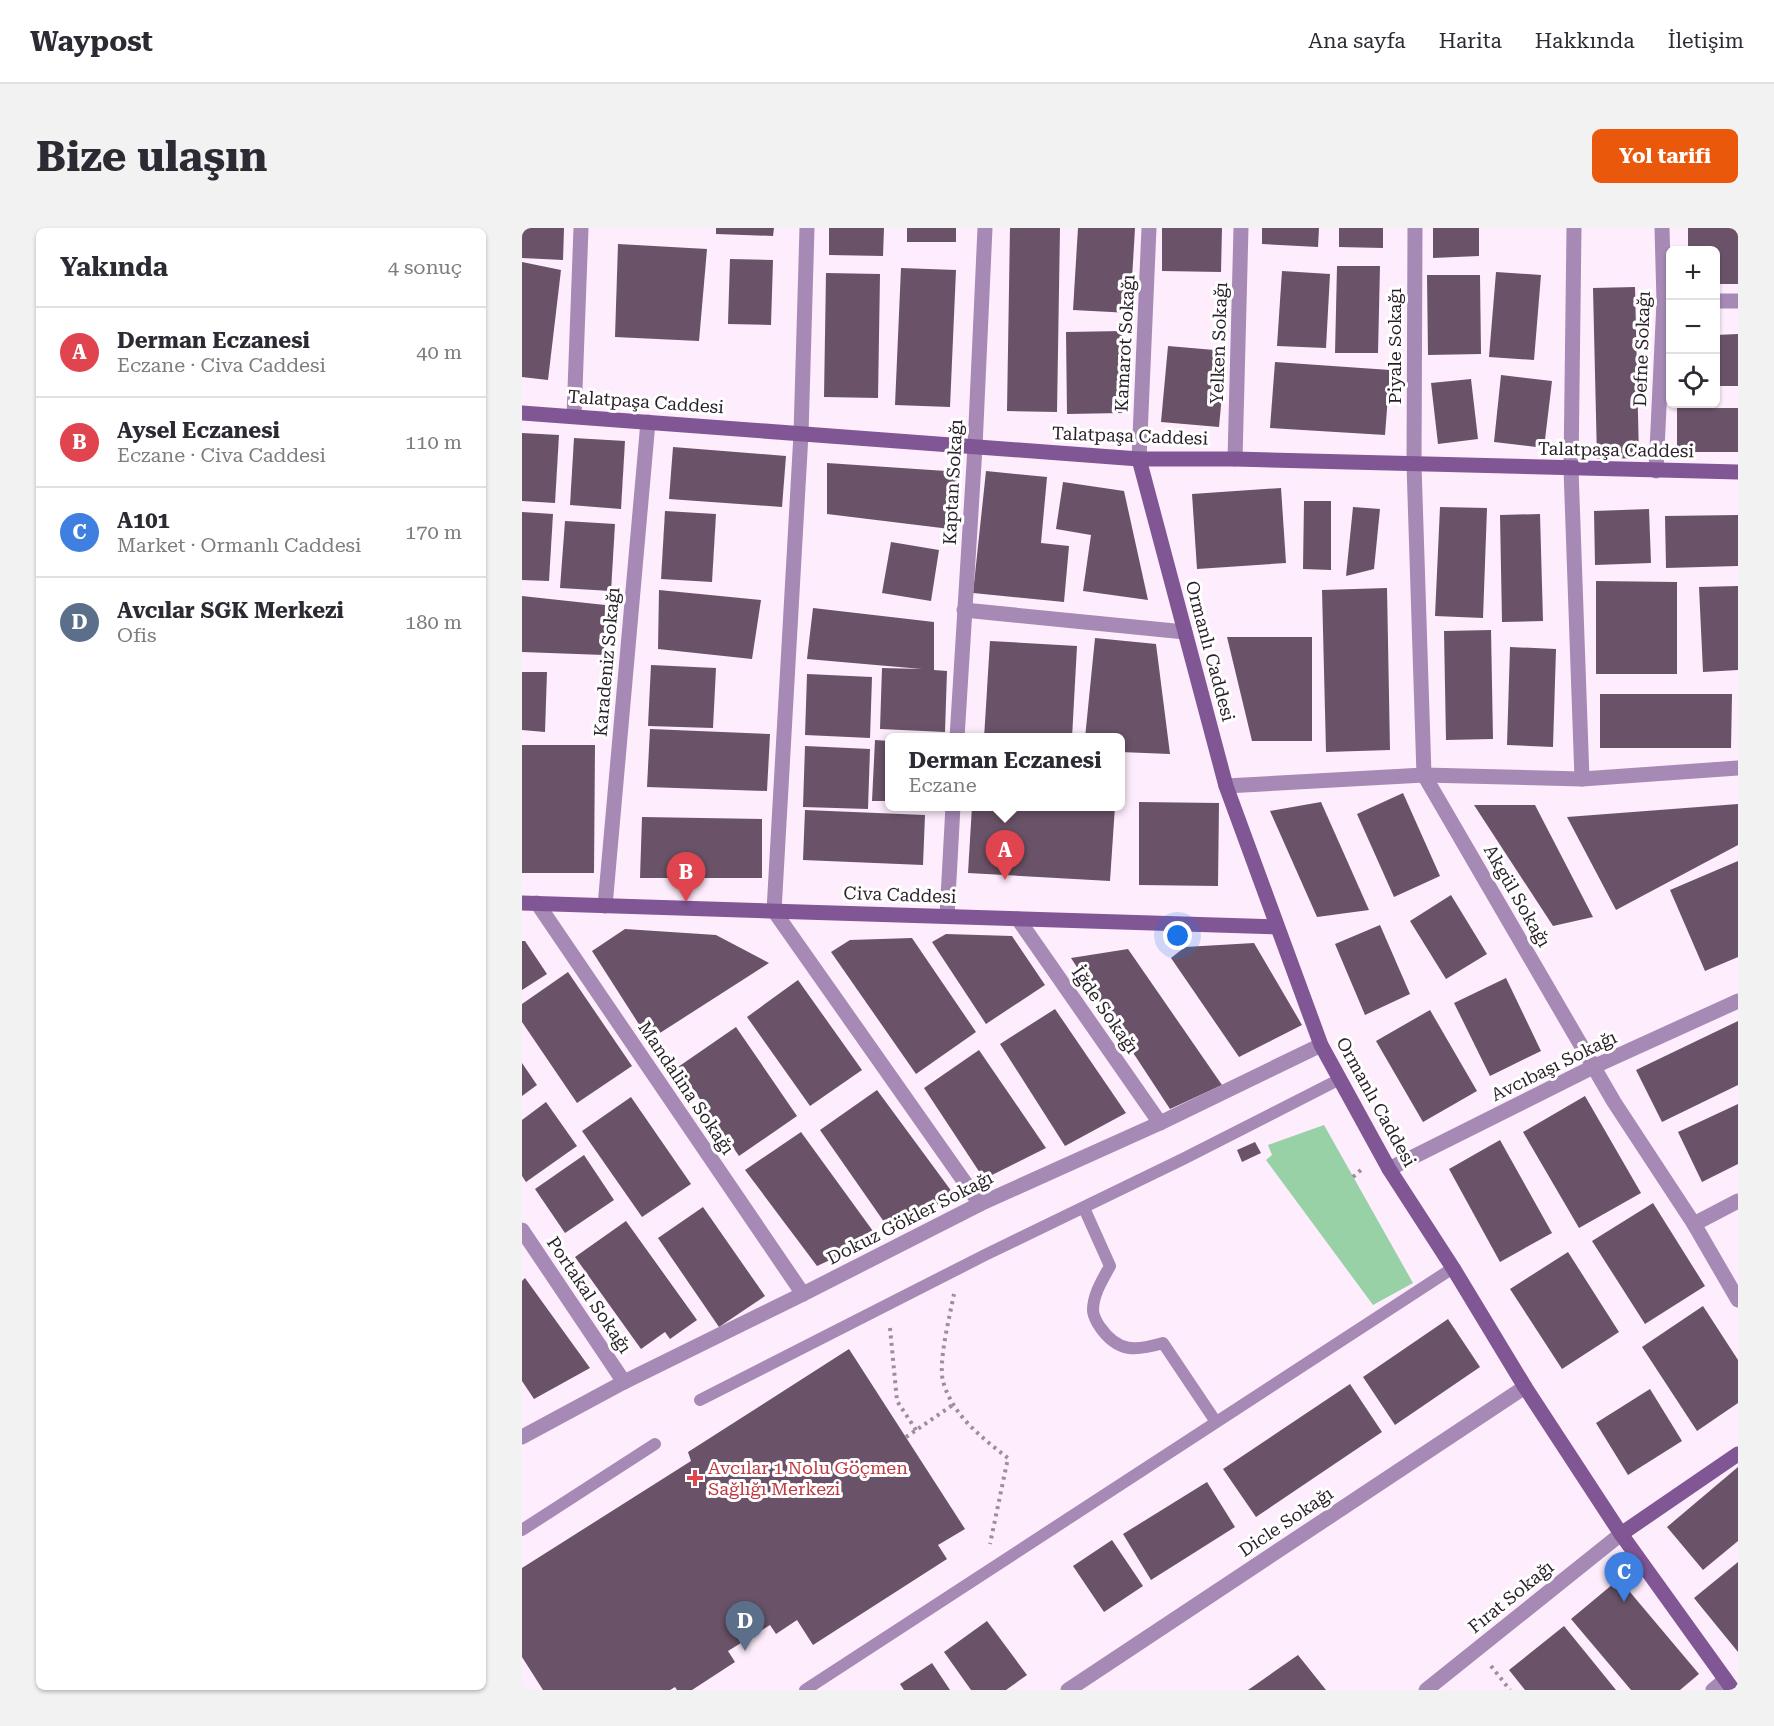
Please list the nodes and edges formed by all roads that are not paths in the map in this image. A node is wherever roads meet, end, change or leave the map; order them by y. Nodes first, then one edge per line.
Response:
1 (580, 228) edge
2 (807, 228) edge
3 (985, 228) edge
4 (1149, 228) edge
5 (1241, 228) edge
6 (1415, 228) edge
7 (1574, 228) edge
8 (1662, 228) edge
9 (1667, 300) edge
10 (1720, 301) edge
11 (1738, 301) edge
12 (1666, 316) edge
13 (522, 412) edge
14 (574, 416) junction
15 (648, 422) junction
16 (801, 434) junction
17 (975, 447) junction
18 (1139, 459) junction
19 (1235, 459) junction
20 (1414, 465) junction
21 (1571, 469) junction
22 (1656, 471) junction
23 (1738, 472) edge
24 (964, 610) junction
25 (1185, 632) junction
26 (957, 733) edge
27 (1738, 768) edge
28 (1424, 775) junction
29 (1582, 779) junction
30 (1226, 786) junction
31 (953, 811) edge
32 (529, 903) edge
33 (605, 906) junction
34 (774, 911) junction
35 (947, 916) junction
36 (1018, 919) junction
37 (1277, 927) junction
38 (1738, 1001) edge
39 (1321, 1045) junction
40 (1593, 1067) junction
41 (1340, 1079) junction
42 (1160, 1124) junction
43 (1389, 1169) junction
44 (1738, 1201) edge
45 (980, 1204) junction
46 (1084, 1208) junction
47 (1694, 1224) junction
48 (522, 1230) edge
49 (1453, 1268) junction
50 (803, 1294) junction
51 (1738, 1300) edge
52 (624, 1382) junction
53 (1525, 1387) junction
54 (700, 1400) dead end
55 (1216, 1422) junction
56 (522, 1437) edge
57 (655, 1444) dead end
58 (1738, 1454) edge
59 (522, 1530) edge
60 (1621, 1534) junction
61 (1729, 1685) edge
62 (805, 1690) edge
63 (1068, 1690) edge
64 (1426, 1690) edge
65 (1713, 1690) edge

1 - 14 street
2 - 16 street
3 - 17 street, Kaptan Sokağı
4 - 18 street, Kamarot Sokağı
5 - 19 street, Yelken Sokağı
6 - 20 street, Piyale Sokağı
7 - 21 street
8 - 9 street, Defne Sokağı
10 - 11 street
12 - 22 street, Defne Sokağı
13 - 14 main road, Talatpaşa Caddesi
14 - 15 main road, Talatpaşa Caddesi
15 - 16 main road, Talatpaşa Caddesi
15 - 33 street, Karadeniz Sokağı
16 - 17 main road, Talatpaşa Caddesi
16 - 34 street
17 - 18 main road, Talatpaşa Caddesi
17 - 24 street, Kaptan Sokağı
18 - 19 main road, Talatpaşa Caddesi
18 - 25 main road, Ormanlı Caddesi
19 - 20 main road, Talatpaşa Caddesi
20 - 21 main road, Talatpaşa Caddesi
20 - 28 street, Akgül Sokağı
21 - 22 main road, Talatpaşa Caddesi
21 - 29 street
22 - 23 main road, Talatpaşa Caddesi
24 - 25 street
24 - 26 street, Kaptan Sokağı
25 - 30 main road, Ormanlı Caddesi
27 - 29 street
28 - 29 street
28 - 30 street
28 - 40 street, Akgül Sokağı
30 - 37 main road, Ormanlı Caddesi
31 - 35 street
32 - 33 main road, Civa Caddesi
32 - 50 street, Mandalina Sokağı
33 - 34 main road, Civa Caddesi
34 - 35 main road, Civa Caddesi
34 - 45 street
35 - 36 main road, Civa Caddesi
36 - 37 main road, Civa Caddesi
36 - 42 street, İğde Sokağı
37 - 39 main road, Ormanlı Caddesi
38 - 40 street, Avcıbaşı Sokağı
39 - 41 main road, Ormanlı Caddesi
39 - 42 street, Dokuz Gökler Sokağı
40 - 43 street, Avcıbaşı Sokağı
40 - 47 street, Akgül Sokağı
41 - 43 main road, Ormanlı Caddesi
41 - 46 lane
42 - 45 street, Dokuz Gökler Sokağı
43 - 49 main road, Ormanlı Caddesi
44 - 47 street
45 - 50 street, Dokuz Gökler Sokağı
46 - 54 lane
46 - 55 lane
47 - 51 street, Akgül Sokağı
48 - 52 street, Portakal Sokağı
49 - 53 main road, Ormanlı Caddesi
49 - 55 lane
50 - 52 street, Dokuz Gökler Sokağı
52 - 56 street, Dokuz Gökler Sokağı
53 - 60 main road, Ormanlı Caddesi
53 - 63 street, Dicle Sokağı
55 - 62 lane
57 - 59 lane
58 - 60 main road
60 - 61 main road, Ormanlı Caddesi
60 - 64 street, Fırat Sokağı
61 - 65 street

